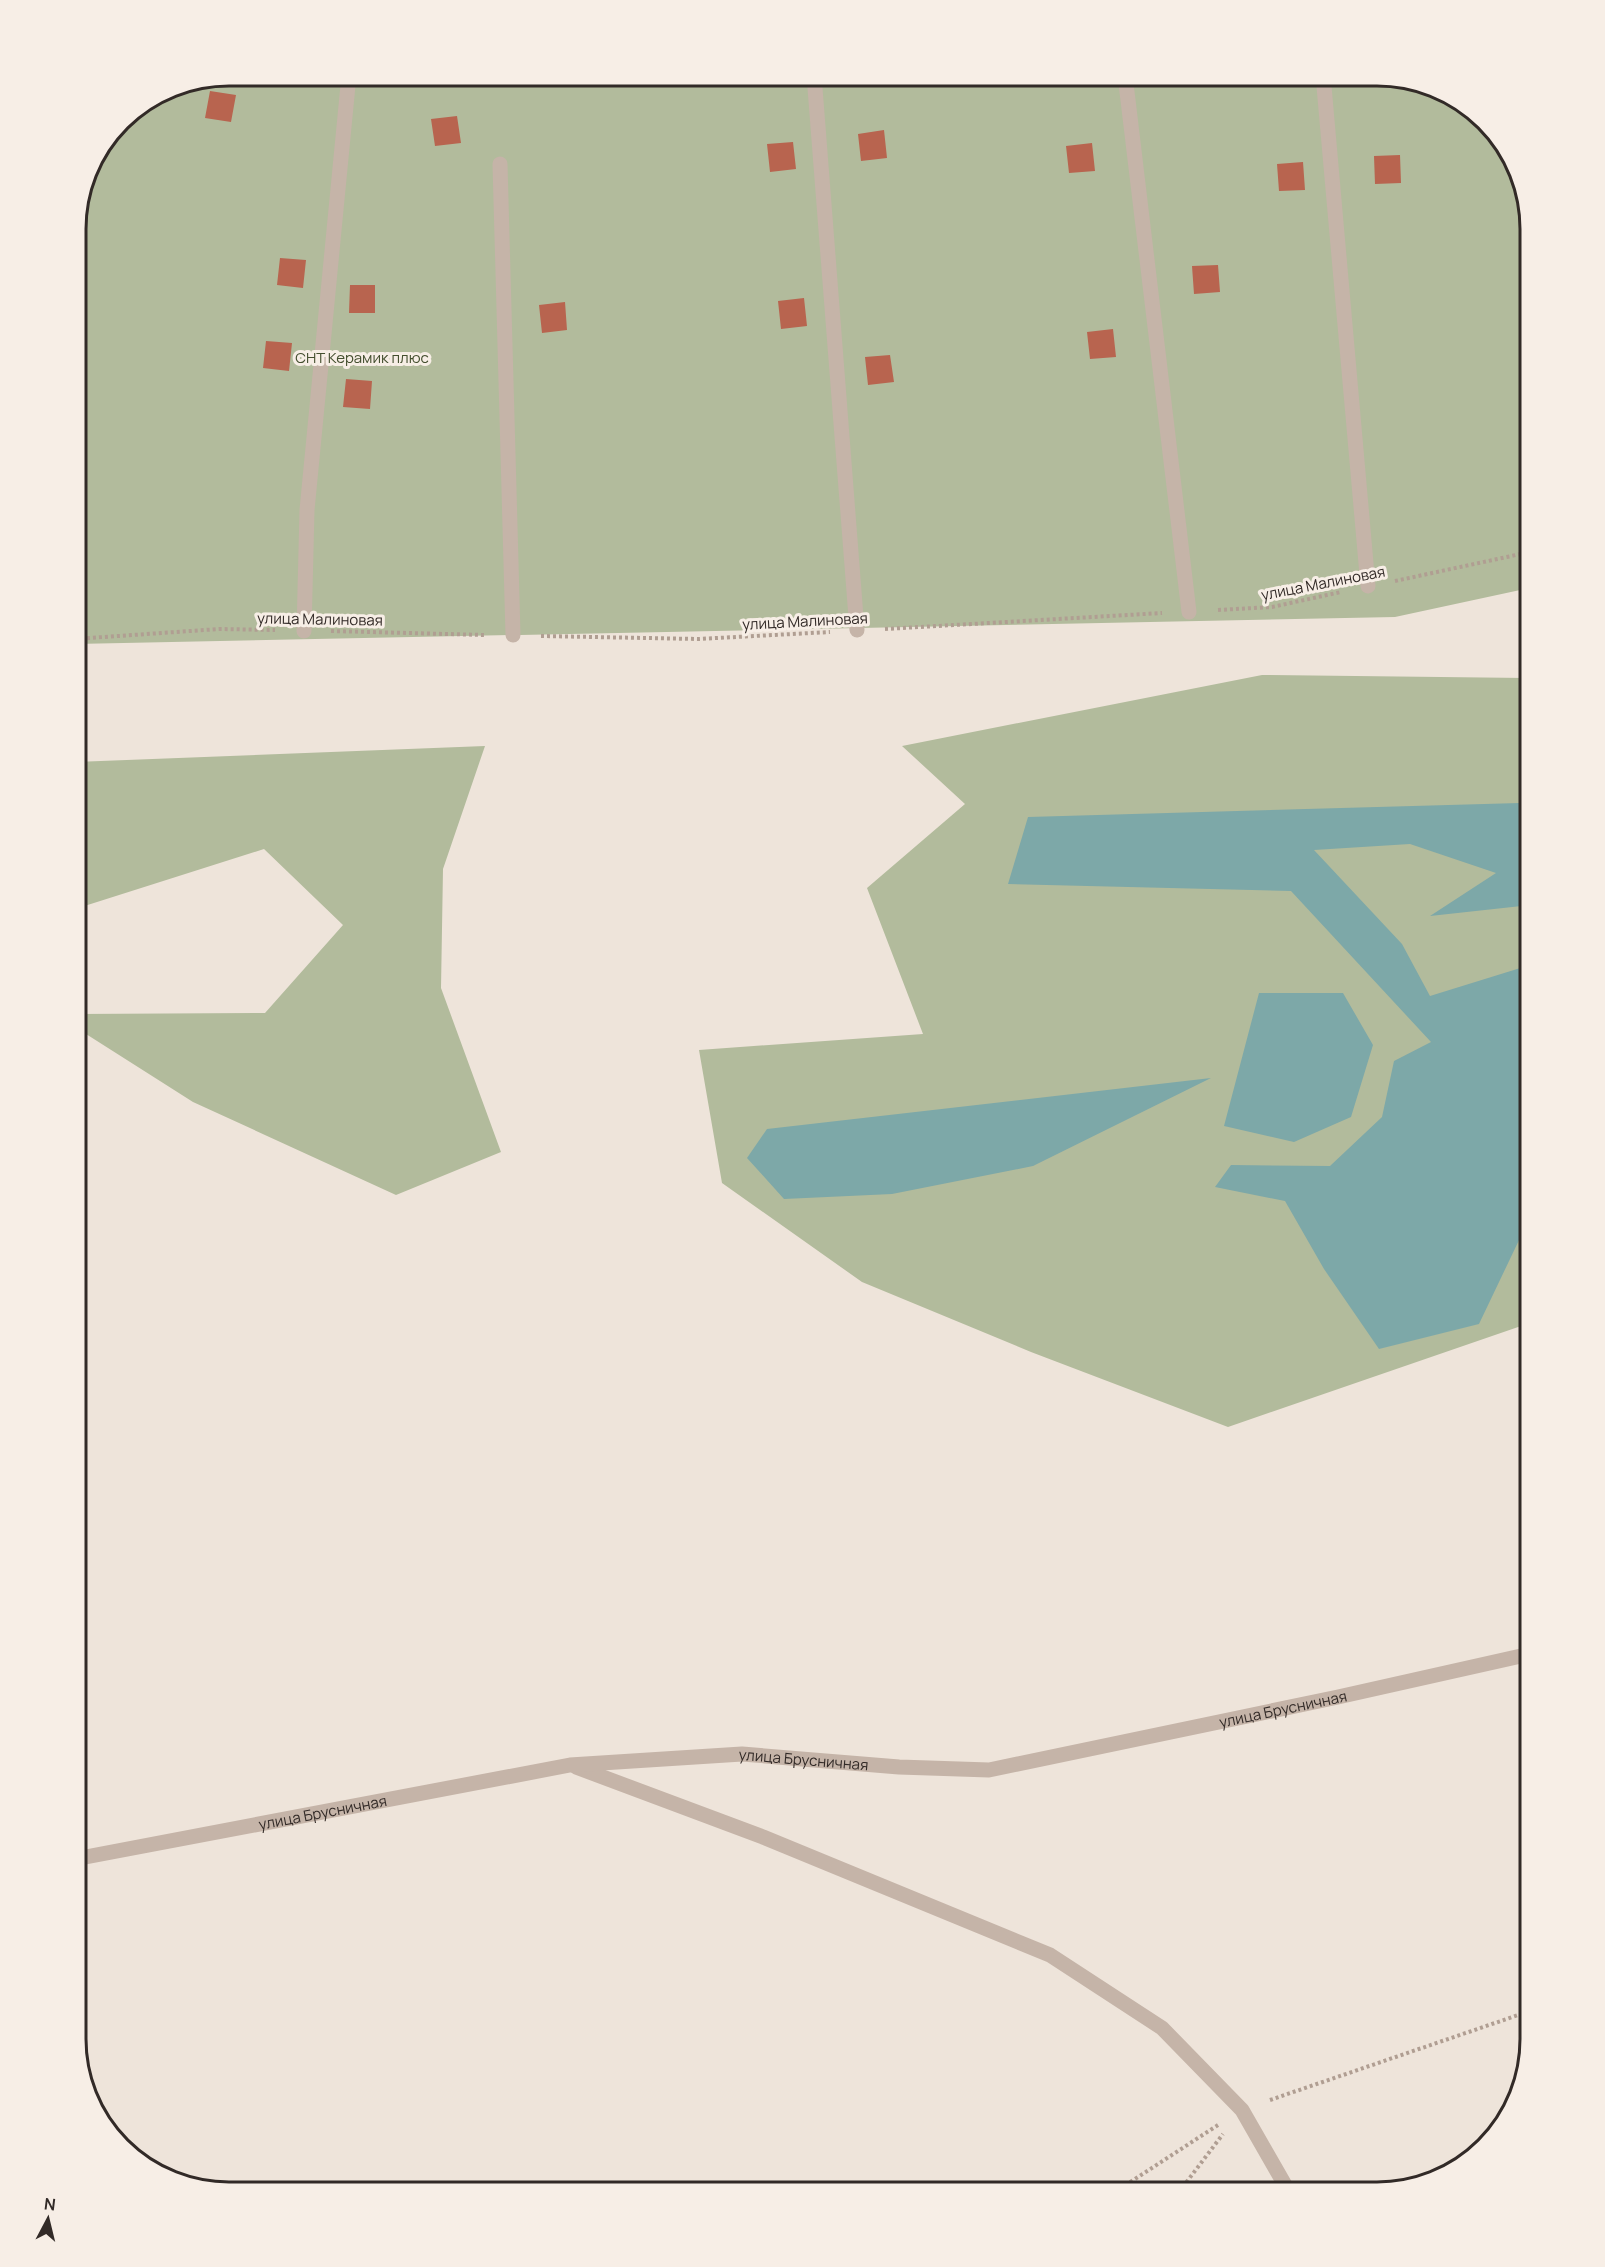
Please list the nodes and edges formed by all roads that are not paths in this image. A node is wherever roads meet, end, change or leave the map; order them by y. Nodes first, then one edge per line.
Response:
1 (348, 86) edge
2 (815, 86) edge
3 (1126, 86) edge
4 (1324, 86) edge
5 (500, 164) dead end
6 (1368, 586) road end
7 (1189, 612) road end
8 (304, 630) road end
9 (857, 630) road end
10 (513, 635) road end
11 (1520, 1656) edge
12 (570, 1765) junction
13 (86, 1857) edge
14 (1283, 2182) edge

1 - 8 street
2 - 9 street
3 - 7 street
4 - 6 street
5 - 10 street
11 - 12 street, улица Брусничная
12 - 13 street, улица Брусничная
12 - 14 street

